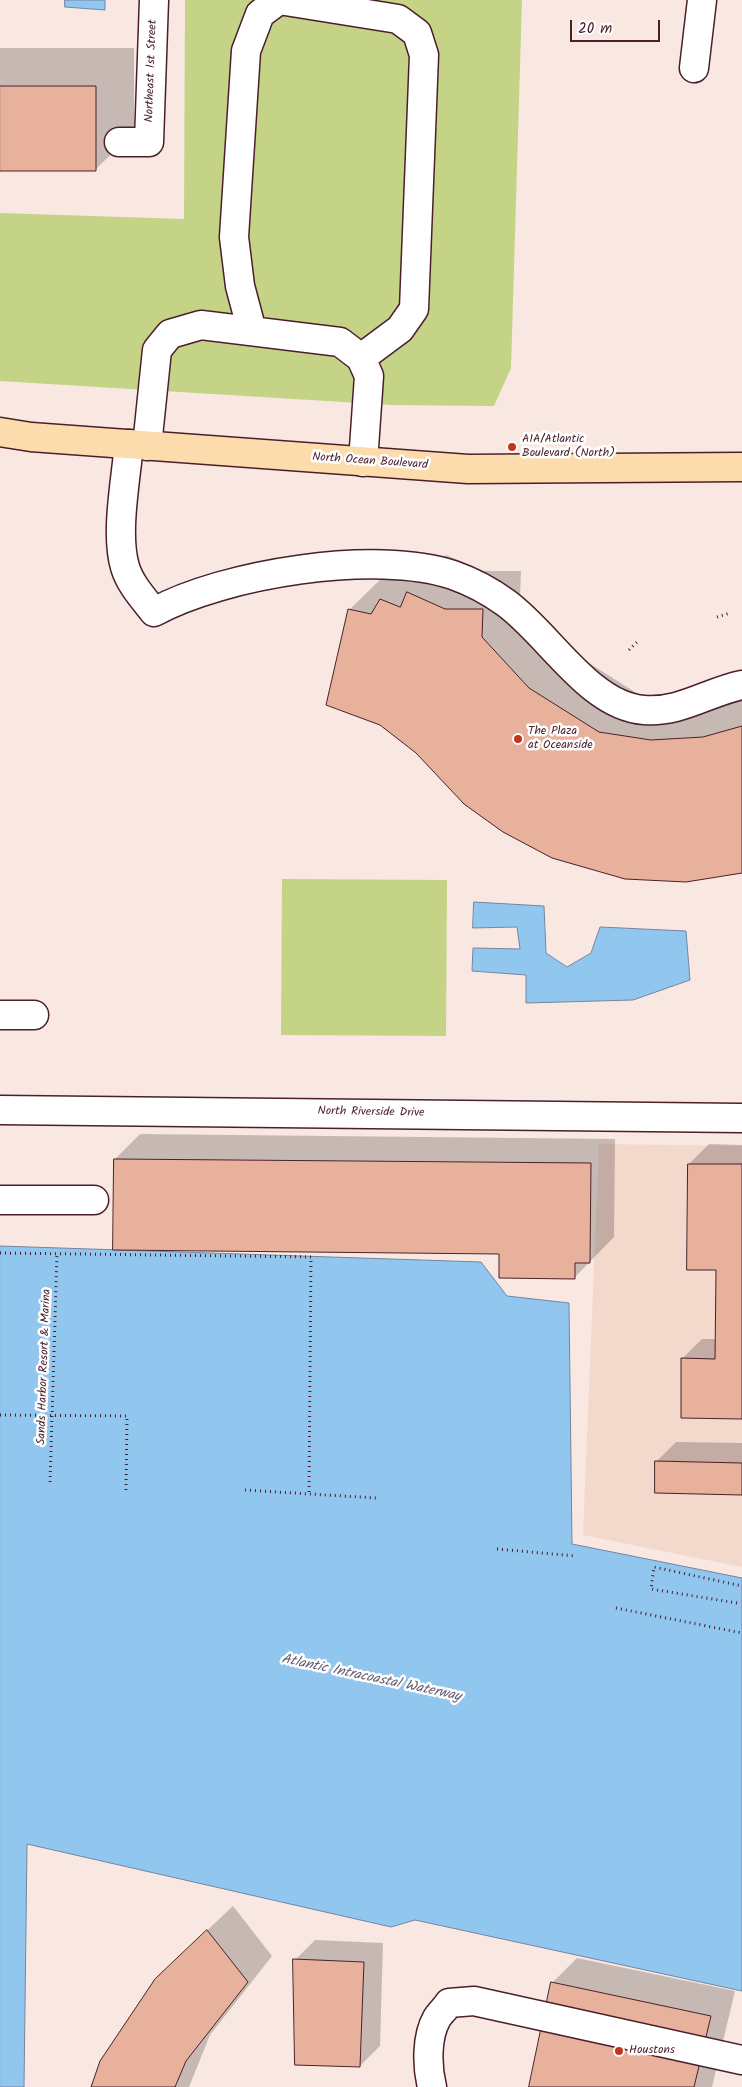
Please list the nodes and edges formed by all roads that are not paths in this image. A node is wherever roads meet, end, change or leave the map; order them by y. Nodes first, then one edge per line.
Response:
1 (154, 0) edge
2 (702, 0) edge
3 (694, 68) dead end
4 (119, 142) dead end
5 (252, 331) junction
6 (361, 358) junction
7 (0, 432) edge
8 (138, 445) junction
9 (363, 462) junction
10 (742, 467) edge
11 (742, 685) edge
12 (0, 1015) edge
13 (34, 1016) dead end
14 (0, 1110) edge
15 (742, 1118) edge
16 (0, 1200) edge
17 (94, 1200) dead end
18 (742, 2060) edge
19 (432, 2087) edge

1 - 4 street, Northeast 1st Street
2 - 3 street
5 - 6 street
5 - 6 street
5 - 8 street
6 - 9 street
7 - 8 main road, North Ocean Boulevard
8 - 9 main road, North Ocean Boulevard
8 - 11 street
9 - 10 main road, North Ocean Boulevard
12 - 13 street
14 - 15 street, North Riverside Drive
16 - 17 street
18 - 19 street

